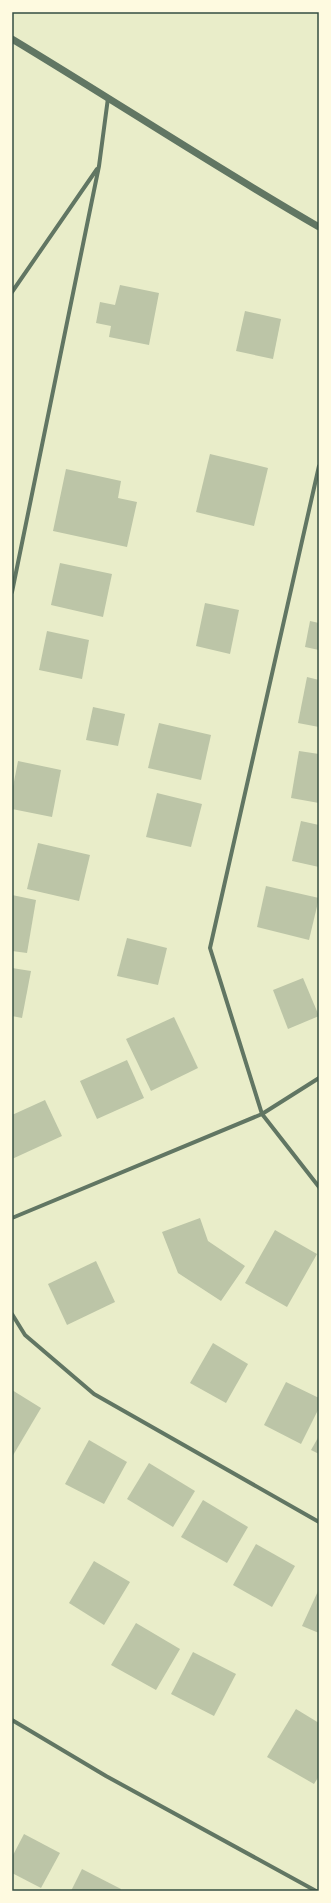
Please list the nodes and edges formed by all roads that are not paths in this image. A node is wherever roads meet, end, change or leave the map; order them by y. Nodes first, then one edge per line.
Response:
1 (12, 39) edge
2 (109, 97) junction
3 (99, 166) junction
4 (319, 227) edge
5 (12, 292) edge
6 (319, 466) edge
7 (12, 592) edge
8 (319, 1078) edge
9 (262, 1114) junction
10 (319, 1187) edge
11 (12, 1218) edge
12 (12, 1314) edge
13 (319, 1522) edge
14 (12, 1720) edge
15 (316, 1891) edge

1 - 2 street
2 - 3 street
2 - 4 street
3 - 5 street
3 - 7 street
6 - 9 street
8 - 9 street
9 - 10 street
9 - 11 street
12 - 13 street
14 - 15 street

